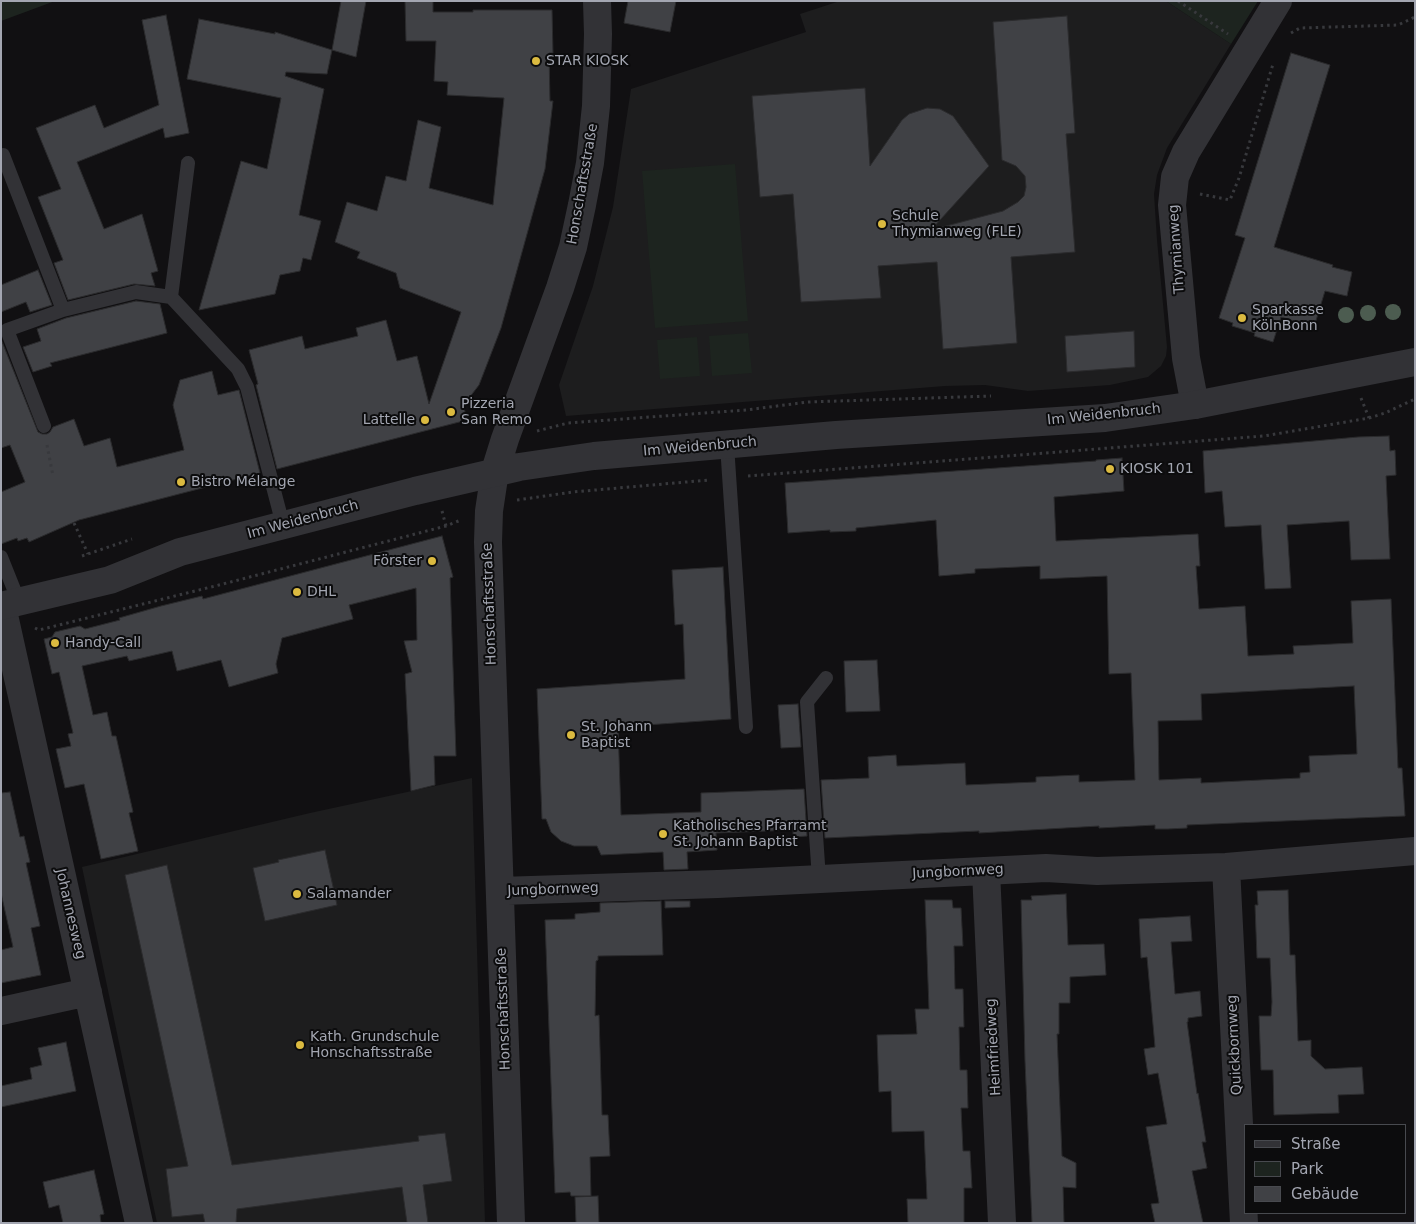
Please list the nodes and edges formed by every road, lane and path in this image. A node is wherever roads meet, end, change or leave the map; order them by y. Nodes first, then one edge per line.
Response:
1 (596, 1) edge
2 (1178, 1) edge
3 (1278, 1) edge
4 (1415, 17) edge
5 (1286, 37) dead end
6 (1250, 48) junction
7 (1276, 57) dead end
8 (3, 155) dead end
9 (188, 163) dead end
10 (1174, 189) junction
11 (171, 297) junction
12 (63, 310) junction
13 (1414, 365) edge
14 (951, 396) dead end
15 (1194, 404) junction
16 (44, 426) joint
17 (505, 439) junction
18 (727, 445) junction
19 (496, 471) junction
20 (53, 476) dead end
21 (730, 478) junction
22 (489, 511) junction
23 (74, 523) dead end
24 (283, 525) junction
25 (88, 554) dead end
26 (1, 557) edge
27 (7, 605) edge
28 (826, 678) dead end
29 (746, 727) dead end
30 (1415, 851) edge
31 (1226, 867) junction
32 (986, 871) junction
33 (819, 879) junction
34 (500, 891) junction
35 (88, 992) junction
36 (1, 1011) edge
37 (139, 1221) edge
38 (511, 1223) edge
39 (1002, 1223) edge
40 (1244, 1223) edge

1 - 17 street, Honschaftsstraße
2 - 6 path
3 - 6 street, Thymianweg
4 - 5 path
6 - 10 street, Thymianweg
7 - 10 path
8 - 12 lane
9 - 11 lane
10 - 15 street, Thymianweg
11 - 12 lane
11 - 24 lane
12 - 16 lane
13 - 15 street, Im Weidenbruch
14 - 17 path
15 - 18 street, Im Weidenbruch
16 - 20 path
17 - 19 street, Honschaftsstraße
18 - 19 street, Im Weidenbruch
18 - 21 lane
19 - 22 street, Honschaftsstraße
19 - 24 street, Im Weidenbruch
21 - 22 path
21 - 29 lane
22 - 27 path
22 - 34 street, Honschaftsstraße
23 - 25 path
24 - 27 street, Im Weidenbruch
26 - 27 lane
27 - 35 street, Johannesweg
28 - 33 lane
30 - 31 street, Jungbornweg
31 - 32 street, Jungbornweg
31 - 40 street, Quickbornweg
32 - 33 street, Jungbornweg
32 - 39 street, Heimfriedweg
33 - 34 street, Jungbornweg
34 - 38 street, Honschaftsstraße
35 - 36 street
35 - 37 street, Johannesweg

